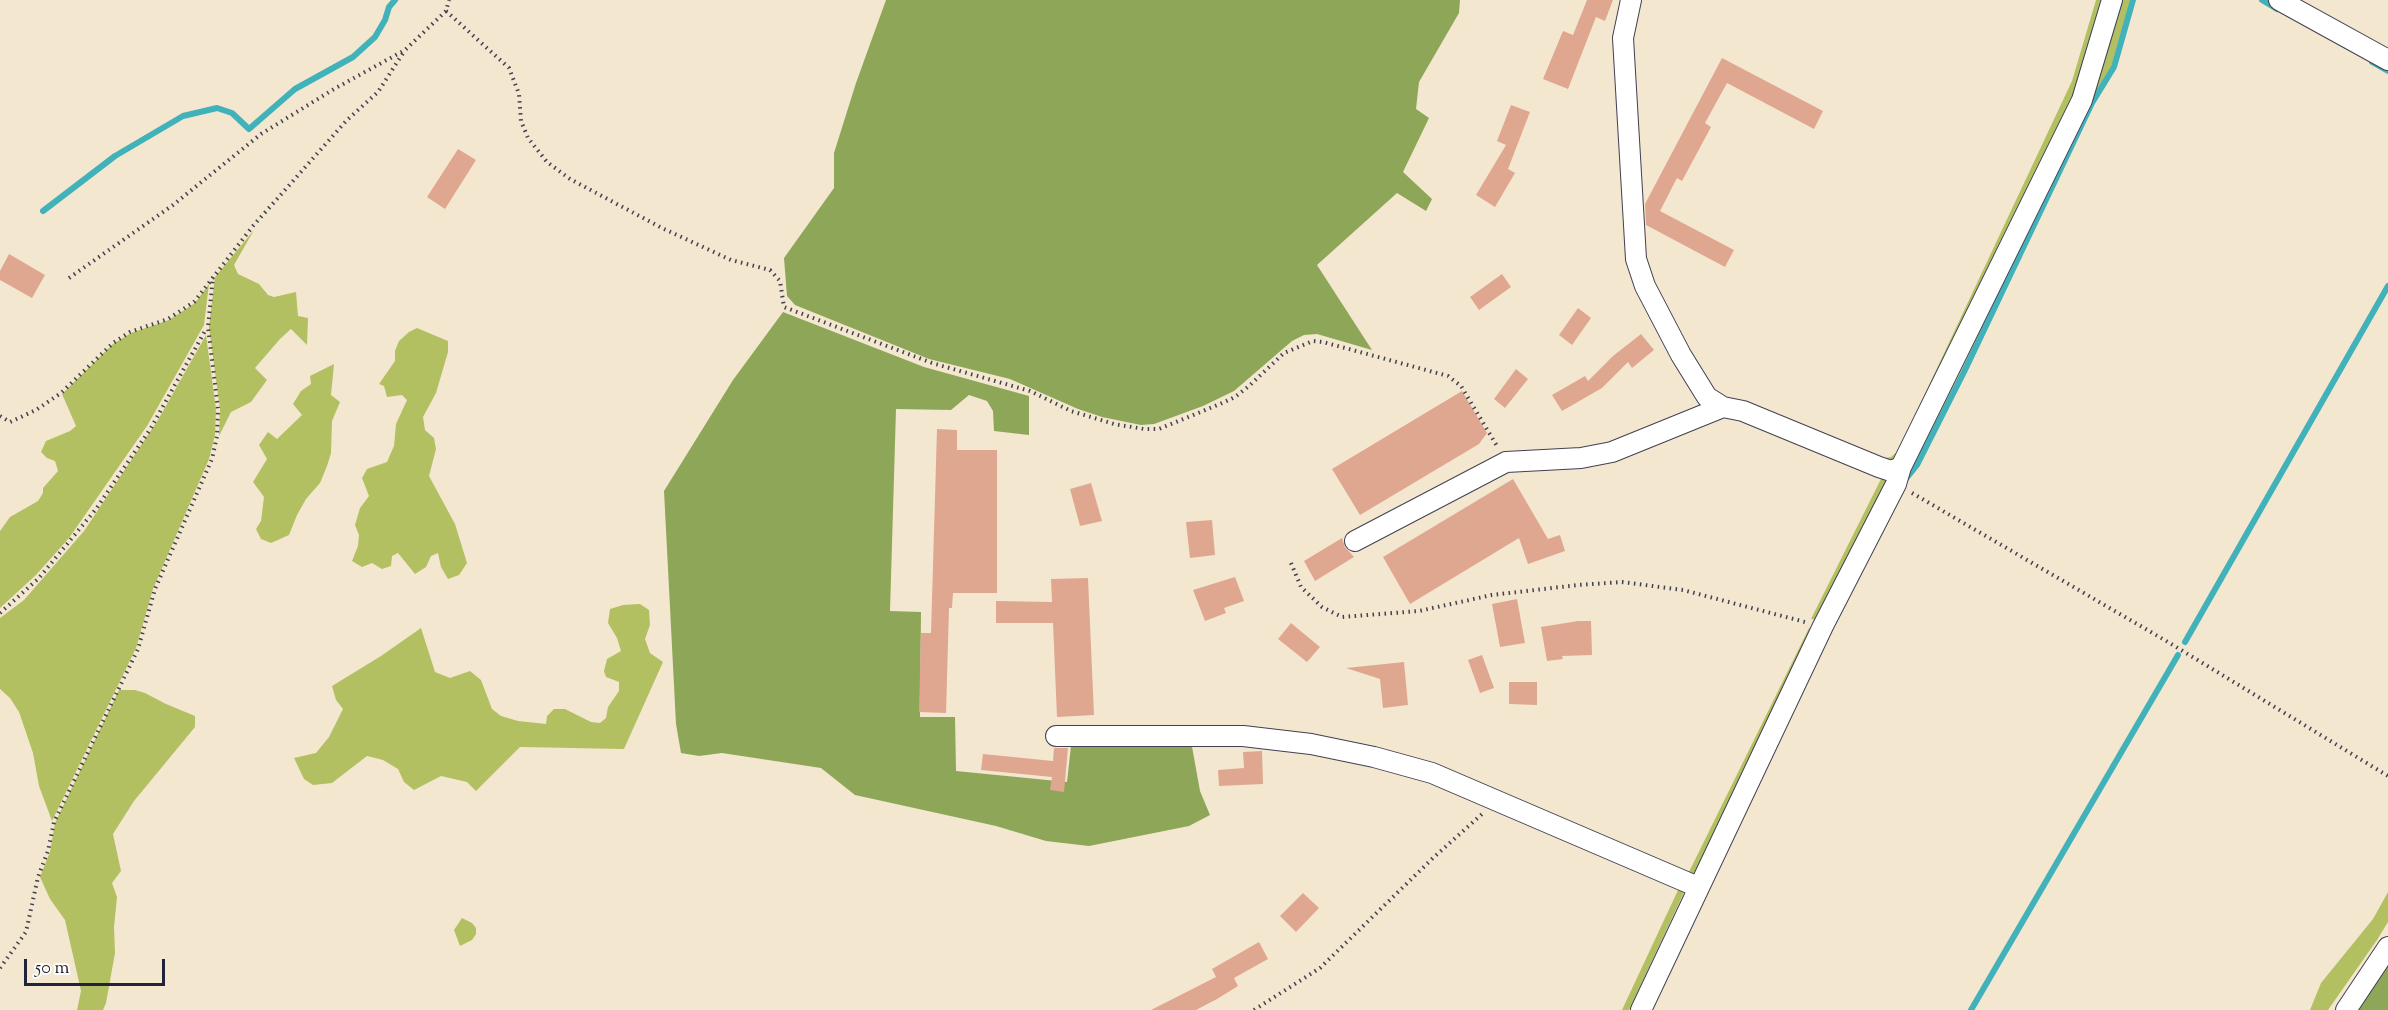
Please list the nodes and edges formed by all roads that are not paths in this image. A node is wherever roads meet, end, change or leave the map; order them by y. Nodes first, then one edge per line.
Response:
1 (1631, 0) edge
2 (2112, 0) edge
3 (2278, 0) edge
4 (2388, 60) edge
5 (1724, 407) junction
6 (1899, 475) junction
7 (1355, 542) dead end
8 (1056, 736) dead end
9 (1698, 887) junction
10 (2388, 947) edge
11 (1641, 1010) edge
12 (2346, 1010) edge

1 - 5 street
2 - 6 street
3 - 4 street
5 - 6 street
5 - 7 street
6 - 9 street
8 - 9 street
9 - 11 street
10 - 12 street

